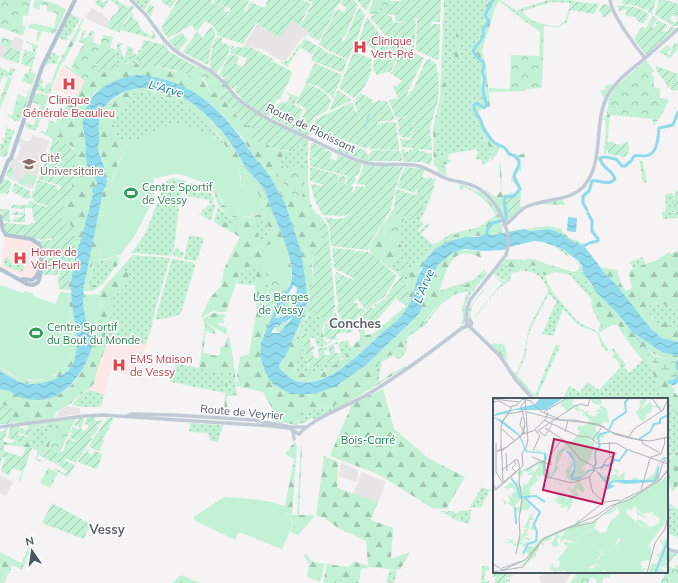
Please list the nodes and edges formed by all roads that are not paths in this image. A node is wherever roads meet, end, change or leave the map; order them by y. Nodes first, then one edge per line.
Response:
1 (74, 0) edge
2 (131, 0) edge
3 (610, 0) edge
4 (678, 29) edge
5 (645, 58) junction
6 (0, 182) edge
7 (0, 216) edge
8 (504, 224) junction
9 (0, 269) edge
10 (40, 269) junction
11 (20, 279) junction
12 (32, 280) junction
13 (38, 282) junction
14 (32, 285) junction
15 (468, 324) junction
16 (532, 398) edge
17 (173, 415) junction
18 (150, 416) junction
19 (162, 419) junction
20 (195, 419) junction
21 (307, 426) junction
22 (0, 427) edge
23 (292, 429) junction
24 (294, 439) dead end
25 (668, 549) edge
26 (678, 552) edge

1 - 6 main road
2 - 8 main road, Route de Florissant
3 - 5 main road
4 - 5 main road
5 - 8 main road
7 - 10 main road
8 - 15 main road, Route de Florissant
9 - 11 main road
10 - 12 main road
10 - 13 main road
11 - 12 main road
11 - 14 main road
12 - 13 main road
12 - 14 main road
13 - 14 main road
15 - 16 main road
15 - 21 main road
17 - 18 main road, Route de Veyrier
17 - 19 main road
17 - 20 main road, Route de Veyrier
18 - 19 main road, Route de Veyrier
18 - 22 main road, Route de Veyrier
19 - 20 main road, Route de Veyrier
20 - 23 main road, Route de Veyrier
21 - 23 main road
21 - 23 main road, Route de Veyrier
23 - 24 main road
25 - 26 main road

